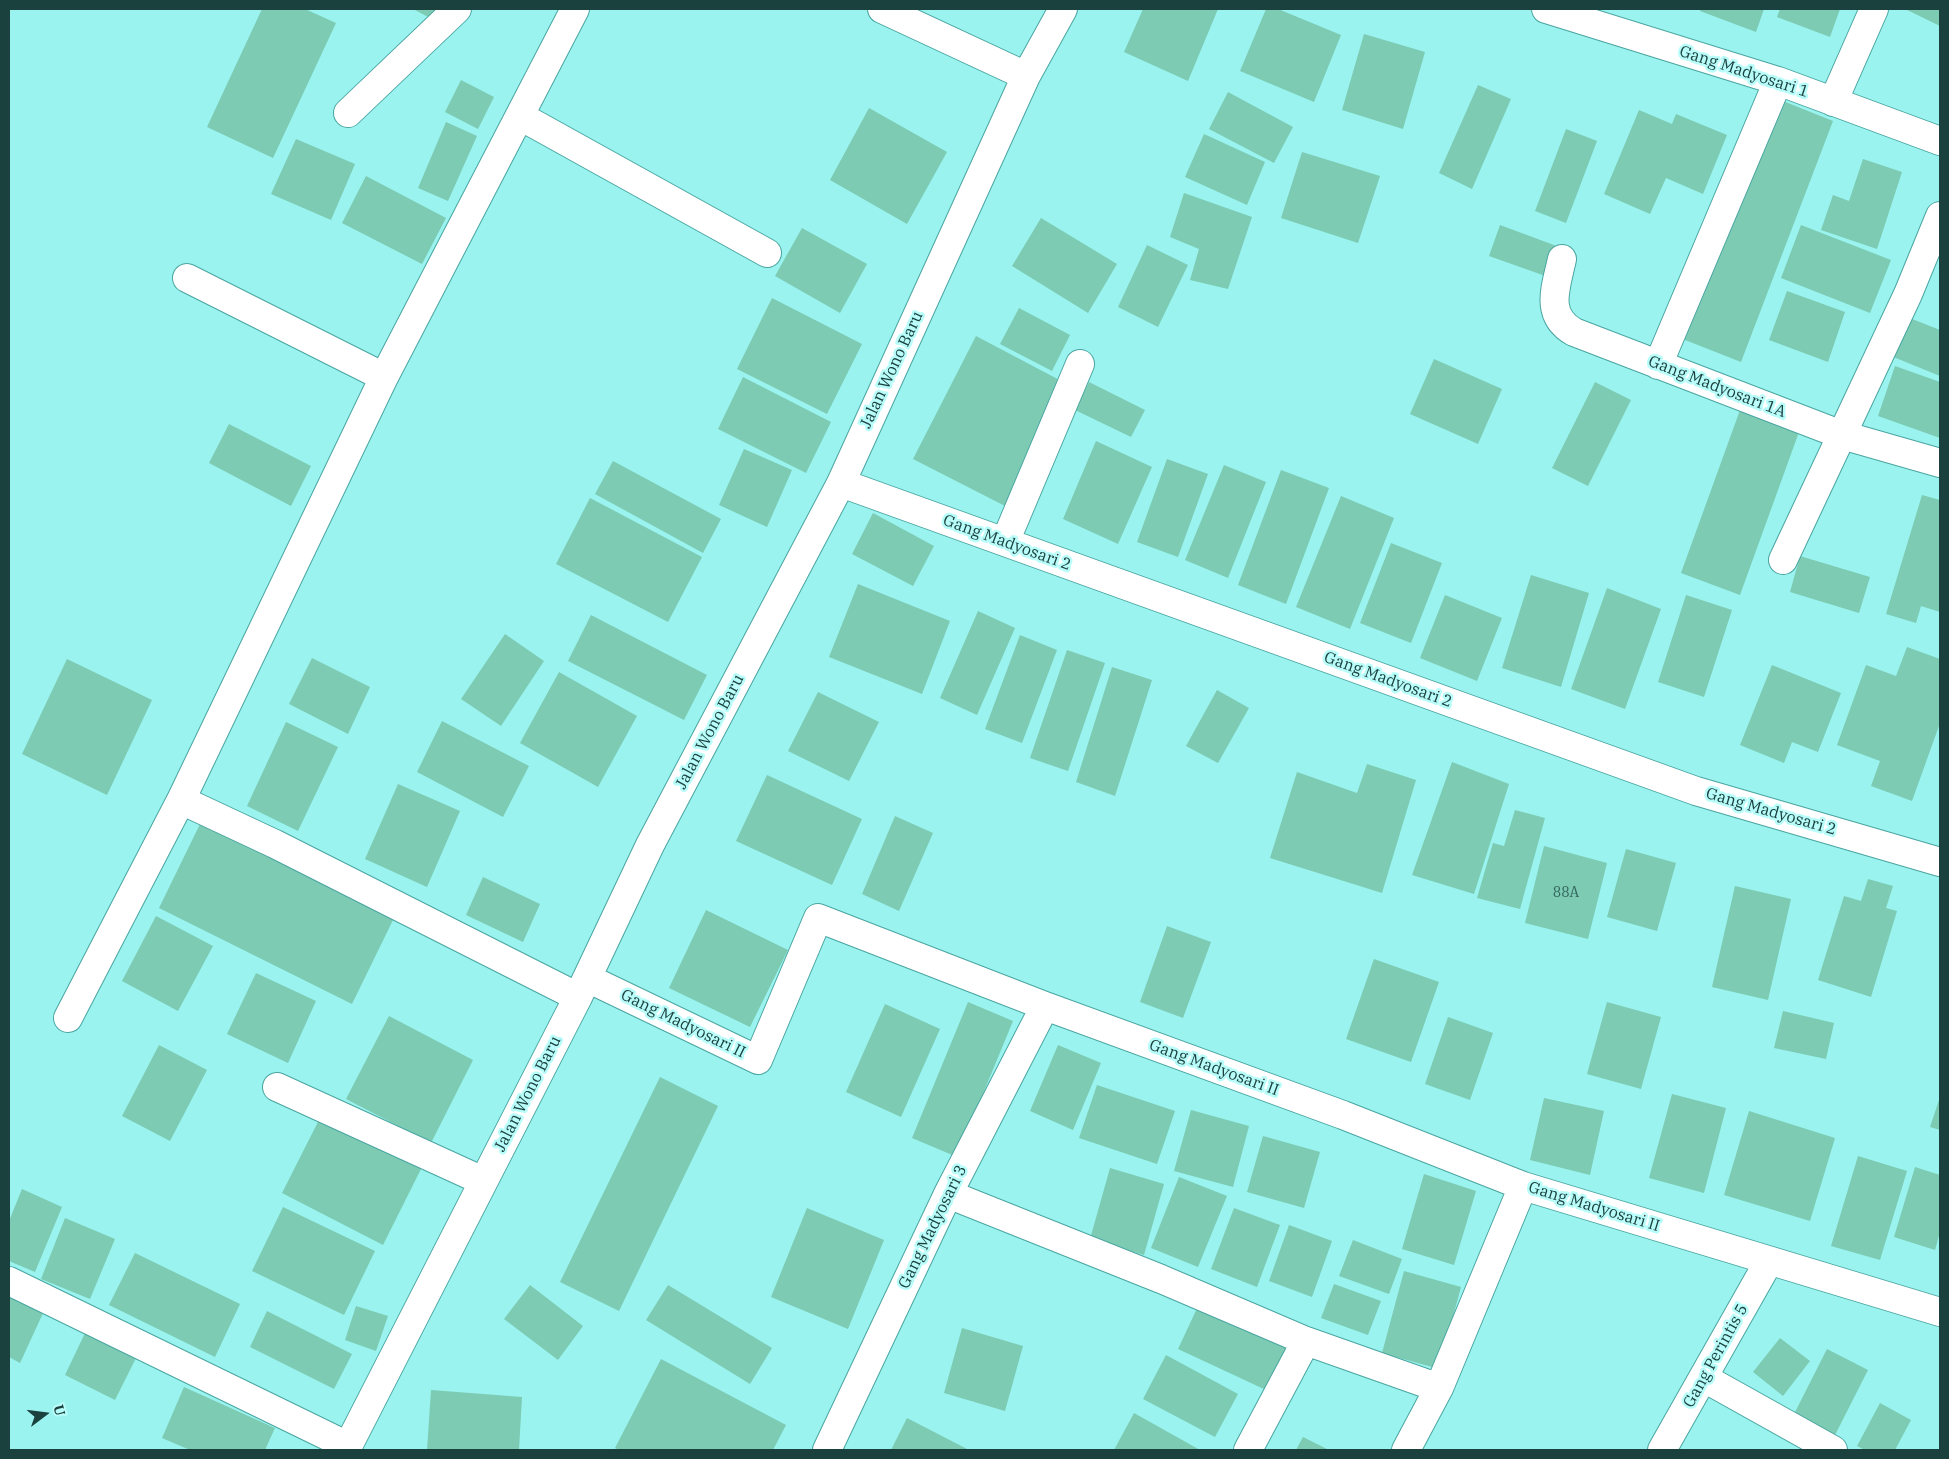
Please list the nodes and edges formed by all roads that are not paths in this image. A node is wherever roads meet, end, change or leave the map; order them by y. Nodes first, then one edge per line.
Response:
1 (457, 9) edge
2 (575, 9) edge
3 (882, 9) edge
4 (1063, 9) edge
5 (1546, 9) edge
6 (1874, 9) edge
7 (1026, 76) junction
8 (1778, 81) junction
9 (1833, 102) junction
10 (348, 113) dead end
11 (520, 116) junction
12 (1940, 141) edge
13 (1940, 216) edge
14 (767, 254) dead end
15 (1562, 260) dead end
16 (187, 278) dead end
17 (1080, 364) dead end
18 (1658, 365) junction
19 (384, 377) junction
20 (1842, 435) junction
21 (1940, 463) edge
22 (840, 483) junction
23 (1005, 542) junction
24 (1783, 560) dead end
25 (181, 800) junction
26 (1940, 862) edge
27 (583, 987) junction
28 (1045, 1006) junction
29 (68, 1018) dead end
30 (277, 1087) dead end
31 (483, 1181) junction
32 (1523, 1186) junction
33 (948, 1194) junction
34 (1770, 1261) junction
35 (9, 1281) edge
36 (1940, 1312) edge
37 (1306, 1341) junction
38 (1704, 1378) junction
39 (1440, 1388) junction
40 (347, 1448) edge
41 (827, 1450) edge
42 (1248, 1450) edge
43 (1406, 1450) edge
44 (1662, 1450) edge
45 (1832, 1450) edge

1 - 10 street
2 - 11 street
3 - 7 street
4 - 7 street, Jalan Wono Baru
5 - 8 street, Gang Madyosari 1
6 - 9 street
7 - 22 street, Jalan Wono Baru
8 - 9 street, Gang Madyosari 1
8 - 18 street
9 - 12 street, Gang Madyosari 1
11 - 14 street
11 - 19 street
13 - 20 street
15 - 18 street, Gang Madyosari 1A
16 - 19 street
17 - 23 street
18 - 20 street, Gang Madyosari 1A
19 - 25 street
20 - 21 street, Gang Madyosari 1A
20 - 24 street
22 - 23 street, Gang Madyosari 2
22 - 27 street, Jalan Wono Baru
23 - 26 street, Gang Madyosari 2
25 - 27 street
25 - 29 street
27 - 28 street, Gang Madyosari II
27 - 31 street, Jalan Wono Baru
28 - 32 street, Gang Madyosari II
28 - 33 street, Gang Madyosari 3
30 - 31 street
31 - 40 street, Jalan Wono Baru
32 - 34 street, Gang Madyosari II
32 - 39 street
33 - 37 street
33 - 41 street, Gang Madyosari 3
34 - 36 street, Gang Madyosari II
34 - 38 street, Gang Perintis 5
35 - 40 street
37 - 39 street
37 - 42 street
38 - 44 street, Gang Perintis 5
38 - 45 street
39 - 43 street

